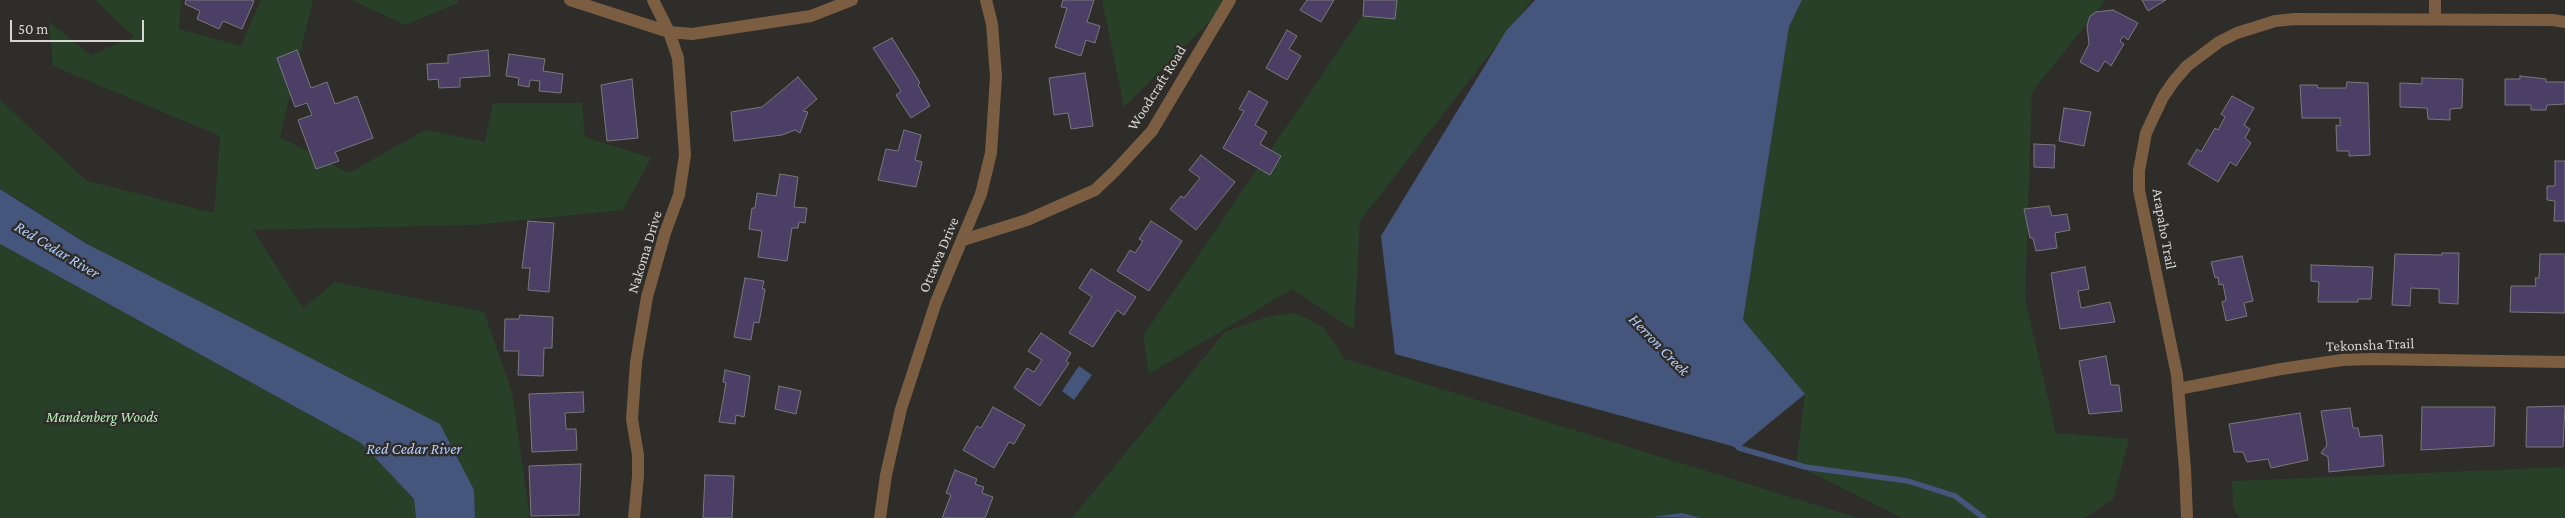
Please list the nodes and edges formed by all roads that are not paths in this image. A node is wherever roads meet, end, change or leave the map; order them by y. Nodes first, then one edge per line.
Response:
1 (570, 0) edge
2 (653, 0) edge
3 (852, 0) edge
4 (986, 0) edge
5 (1230, 0) edge
6 (2435, 0) edge
7 (2435, 20) junction
8 (2565, 22) edge
9 (669, 32) junction
10 (963, 240) junction
11 (2565, 362) edge
12 (2178, 389) junction
13 (634, 518) edge
14 (880, 518) edge
15 (2187, 518) edge

1 - 9 street
2 - 9 street, Nakoma Drive
3 - 9 street
4 - 10 street, Ottawa Drive
5 - 10 street, Woodcraft Road
6 - 7 street
7 - 8 street, Arapaho Trail
7 - 12 street, Arapaho Trail
9 - 13 street, Nakoma Drive
10 - 14 street, Ottawa Drive
11 - 12 street, Tekonsha Trail
12 - 15 street, Arapaho Trail

